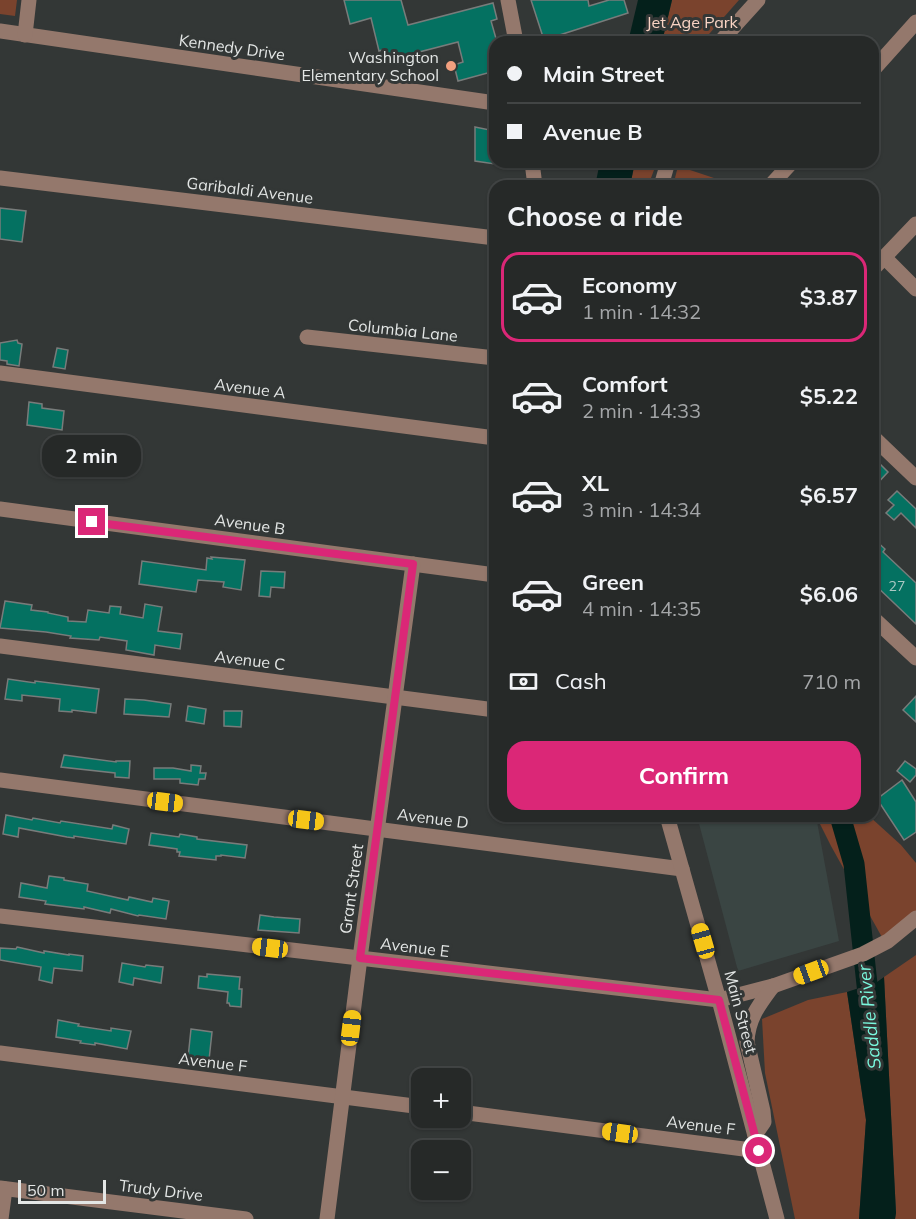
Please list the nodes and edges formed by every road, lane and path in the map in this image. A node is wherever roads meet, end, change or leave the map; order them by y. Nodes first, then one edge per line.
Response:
1 (29, 0) edge
2 (508, 0) edge
3 (758, 0) edge
4 (916, 22) edge
5 (0, 31) edge
6 (26, 34) junction
7 (515, 36) edge
8 (725, 36) edge
9 (879, 63) edge
10 (489, 102) edge
11 (787, 168) edge
12 (0, 178) edge
13 (776, 180) edge
14 (916, 224) edge
15 (489, 237) edge
16 (879, 262) edge
17 (879, 264) edge
18 (916, 289) edge
19 (308, 337) dead end
20 (489, 357) edge
21 (0, 373) edge
22 (489, 437) edge
23 (879, 443) edge
24 (916, 478) edge
25 (0, 509) edge
26 (413, 564) junction
27 (489, 574) edge
28 (879, 624) edge
29 (0, 646) edge
30 (916, 658) edge
31 (395, 697) junction
32 (489, 709) edge
33 (0, 780) edge
34 (669, 822) edge
35 (377, 829) junction
36 (682, 868) junction
37 (0, 916) edge
38 (916, 918) edge
39 (360, 958) junction
40 (773, 986) junction
41 (719, 1000) junction
42 (0, 1053) edge
43 (342, 1097) junction
44 (411, 1106) edge
45 (471, 1113) edge
46 (755, 1135) junction
47 (759, 1151) junction
48 (3, 1189) edge
49 (157, 1214) edge
50 (1, 1219) edge
51 (246, 1219) edge
52 (327, 1219) edge
53 (777, 1219) edge

1 - 6 street
2 - 7 street
3 - 8 street
4 - 9 street
5 - 6 street, Kennedy Drive
6 - 10 street, Kennedy Drive
11 - 13 street
12 - 15 street, Garibaldi Avenue
14 - 16 street
17 - 18 street
19 - 20 street, Columbia Lane
21 - 22 street, Avenue A
23 - 24 street
25 - 26 street, Avenue B
26 - 27 street, Avenue B
26 - 31 street, Grant Street
28 - 30 street
29 - 31 street, Avenue C
31 - 32 street, Avenue C
31 - 35 street, Grant Street
33 - 35 street, Avenue D
34 - 36 street, Main Street
35 - 36 street, Avenue D
35 - 39 street, Grant Street
36 - 41 street, Main Street
37 - 39 street, Avenue E
38 - 40 street
39 - 41 street, Avenue E
39 - 43 street, Grant Street
40 - 41 street
40 - 46 street
41 - 46 street, Main Street
42 - 43 street, Avenue F
43 - 44 street, Avenue F
43 - 52 street, Grant Street
45 - 47 street, Avenue F
46 - 47 street, Main Street
47 - 53 street, Main Street
48 - 49 street, Trudy Drive
48 - 50 street
49 - 51 street, Trudy Drive

